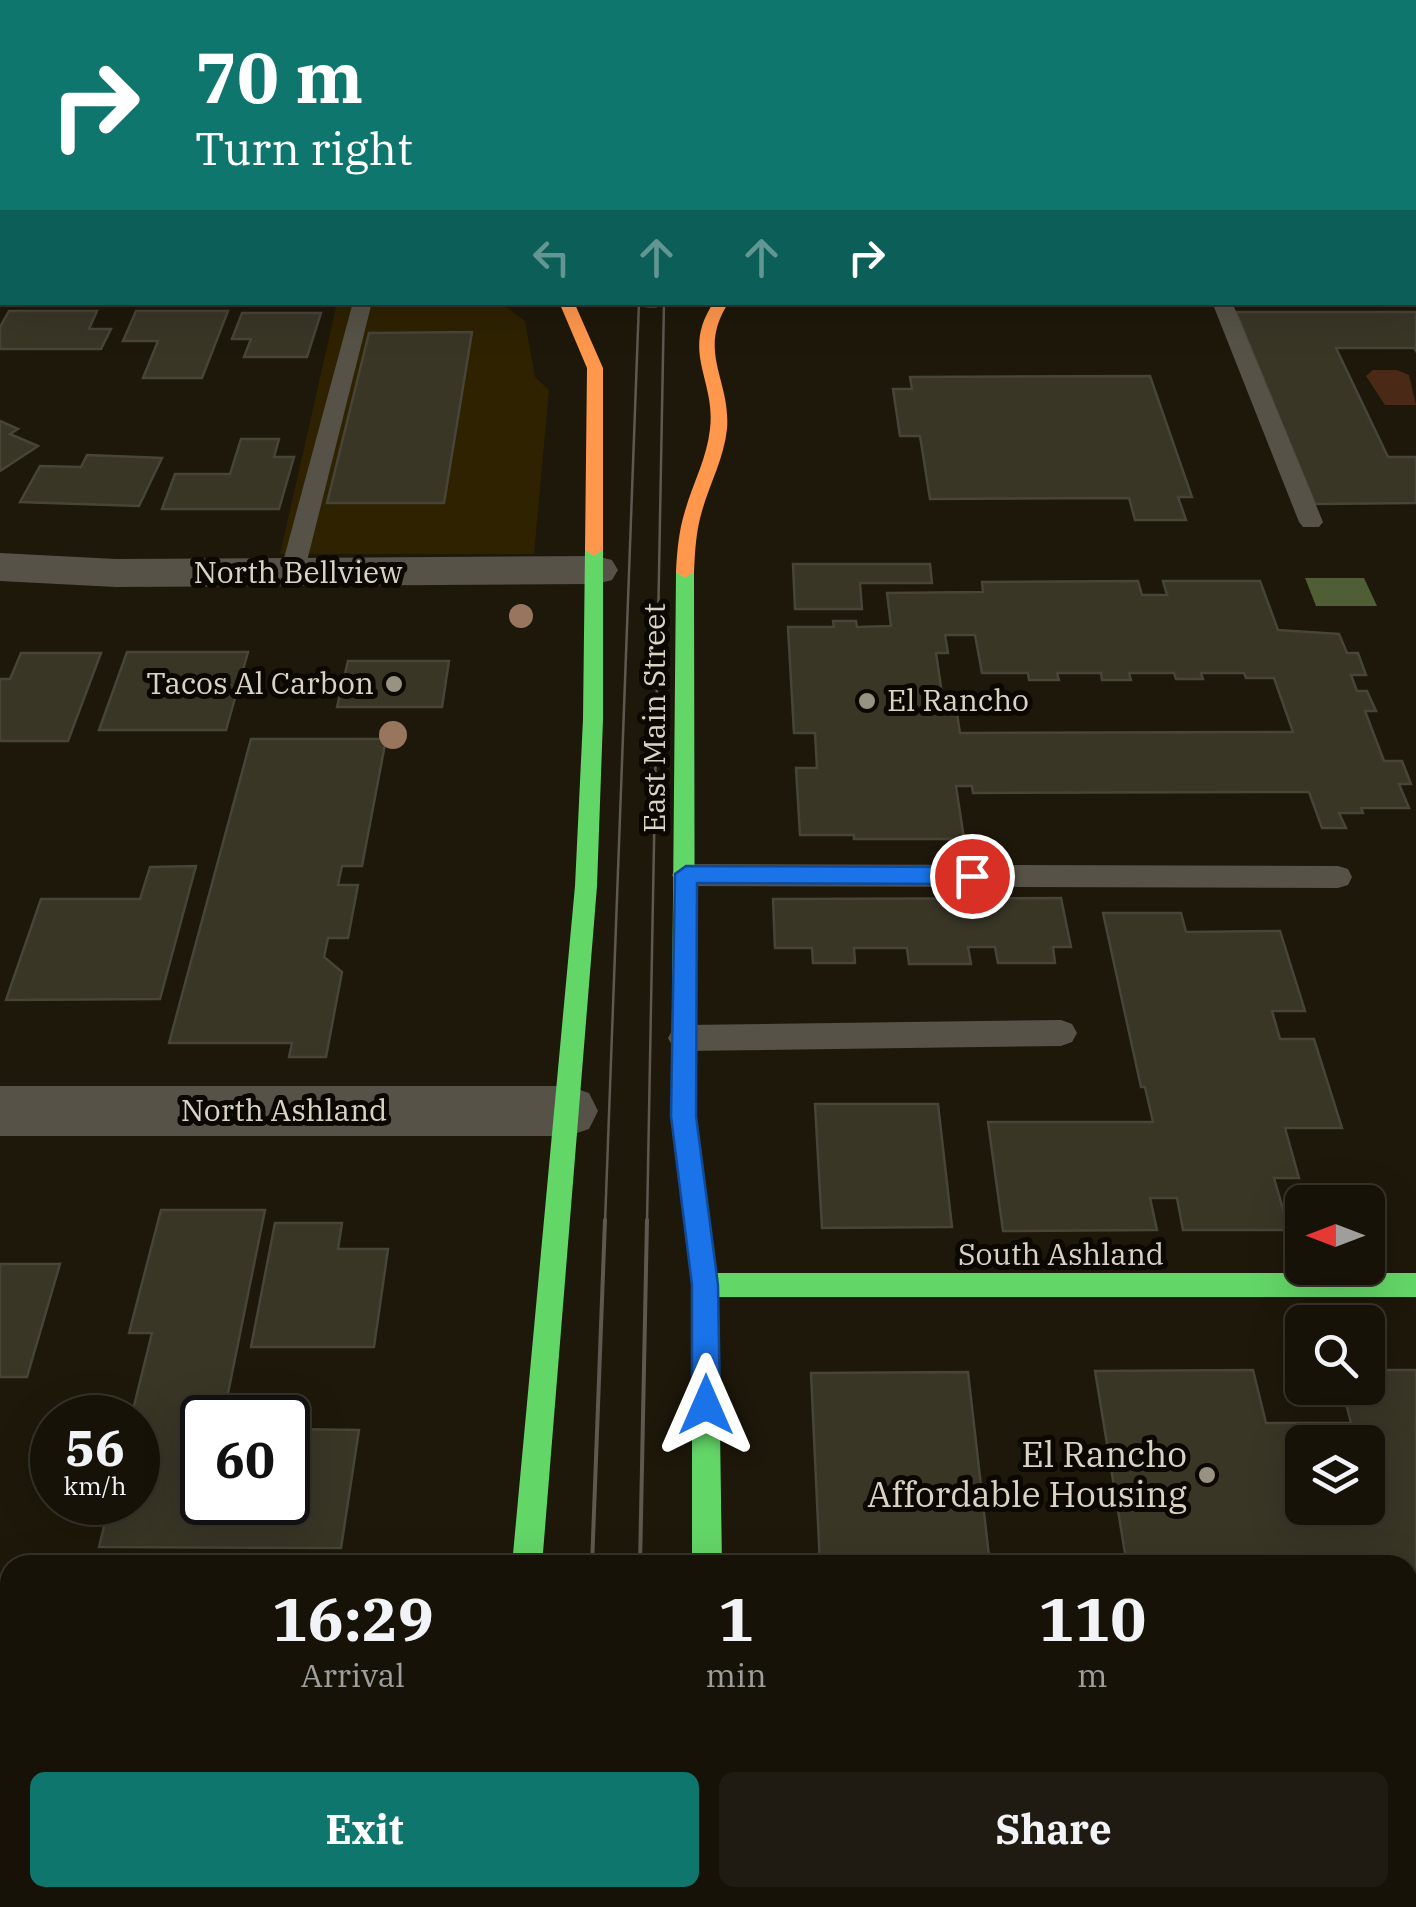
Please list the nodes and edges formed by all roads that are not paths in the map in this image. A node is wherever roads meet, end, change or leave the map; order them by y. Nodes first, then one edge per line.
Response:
1 (567, 305) edge
2 (719, 305) edge
3 (1223, 305) edge
4 (361, 306) dead end
5 (1311, 522) dead end
6 (0, 568) edge
7 (596, 570) junction
8 (292, 573) junction
9 (686, 874) junction
10 (1338, 877) dead end
11 (1061, 1033) dead end
12 (684, 1038) junction
13 (0, 1111) edge
14 (568, 1112) junction
15 (1416, 1284) edge
16 (705, 1285) junction
17 (528, 1555) edge
18 (706, 1555) edge

1 - 7 main road, East Main Street
2 - 9 main road, East Main Street
3 - 5 lane
4 - 8 lane
6 - 8 street, North Bellview
7 - 8 street, North Bellview
7 - 14 main road, East Main Street
9 - 10 lane
9 - 12 main road, East Main Street
11 - 12 lane
12 - 16 main road, East Main Street
13 - 14 street, North Ashland
14 - 17 main road, East Main Street
15 - 16 main road, South Ashland
16 - 18 main road, East Main Street

